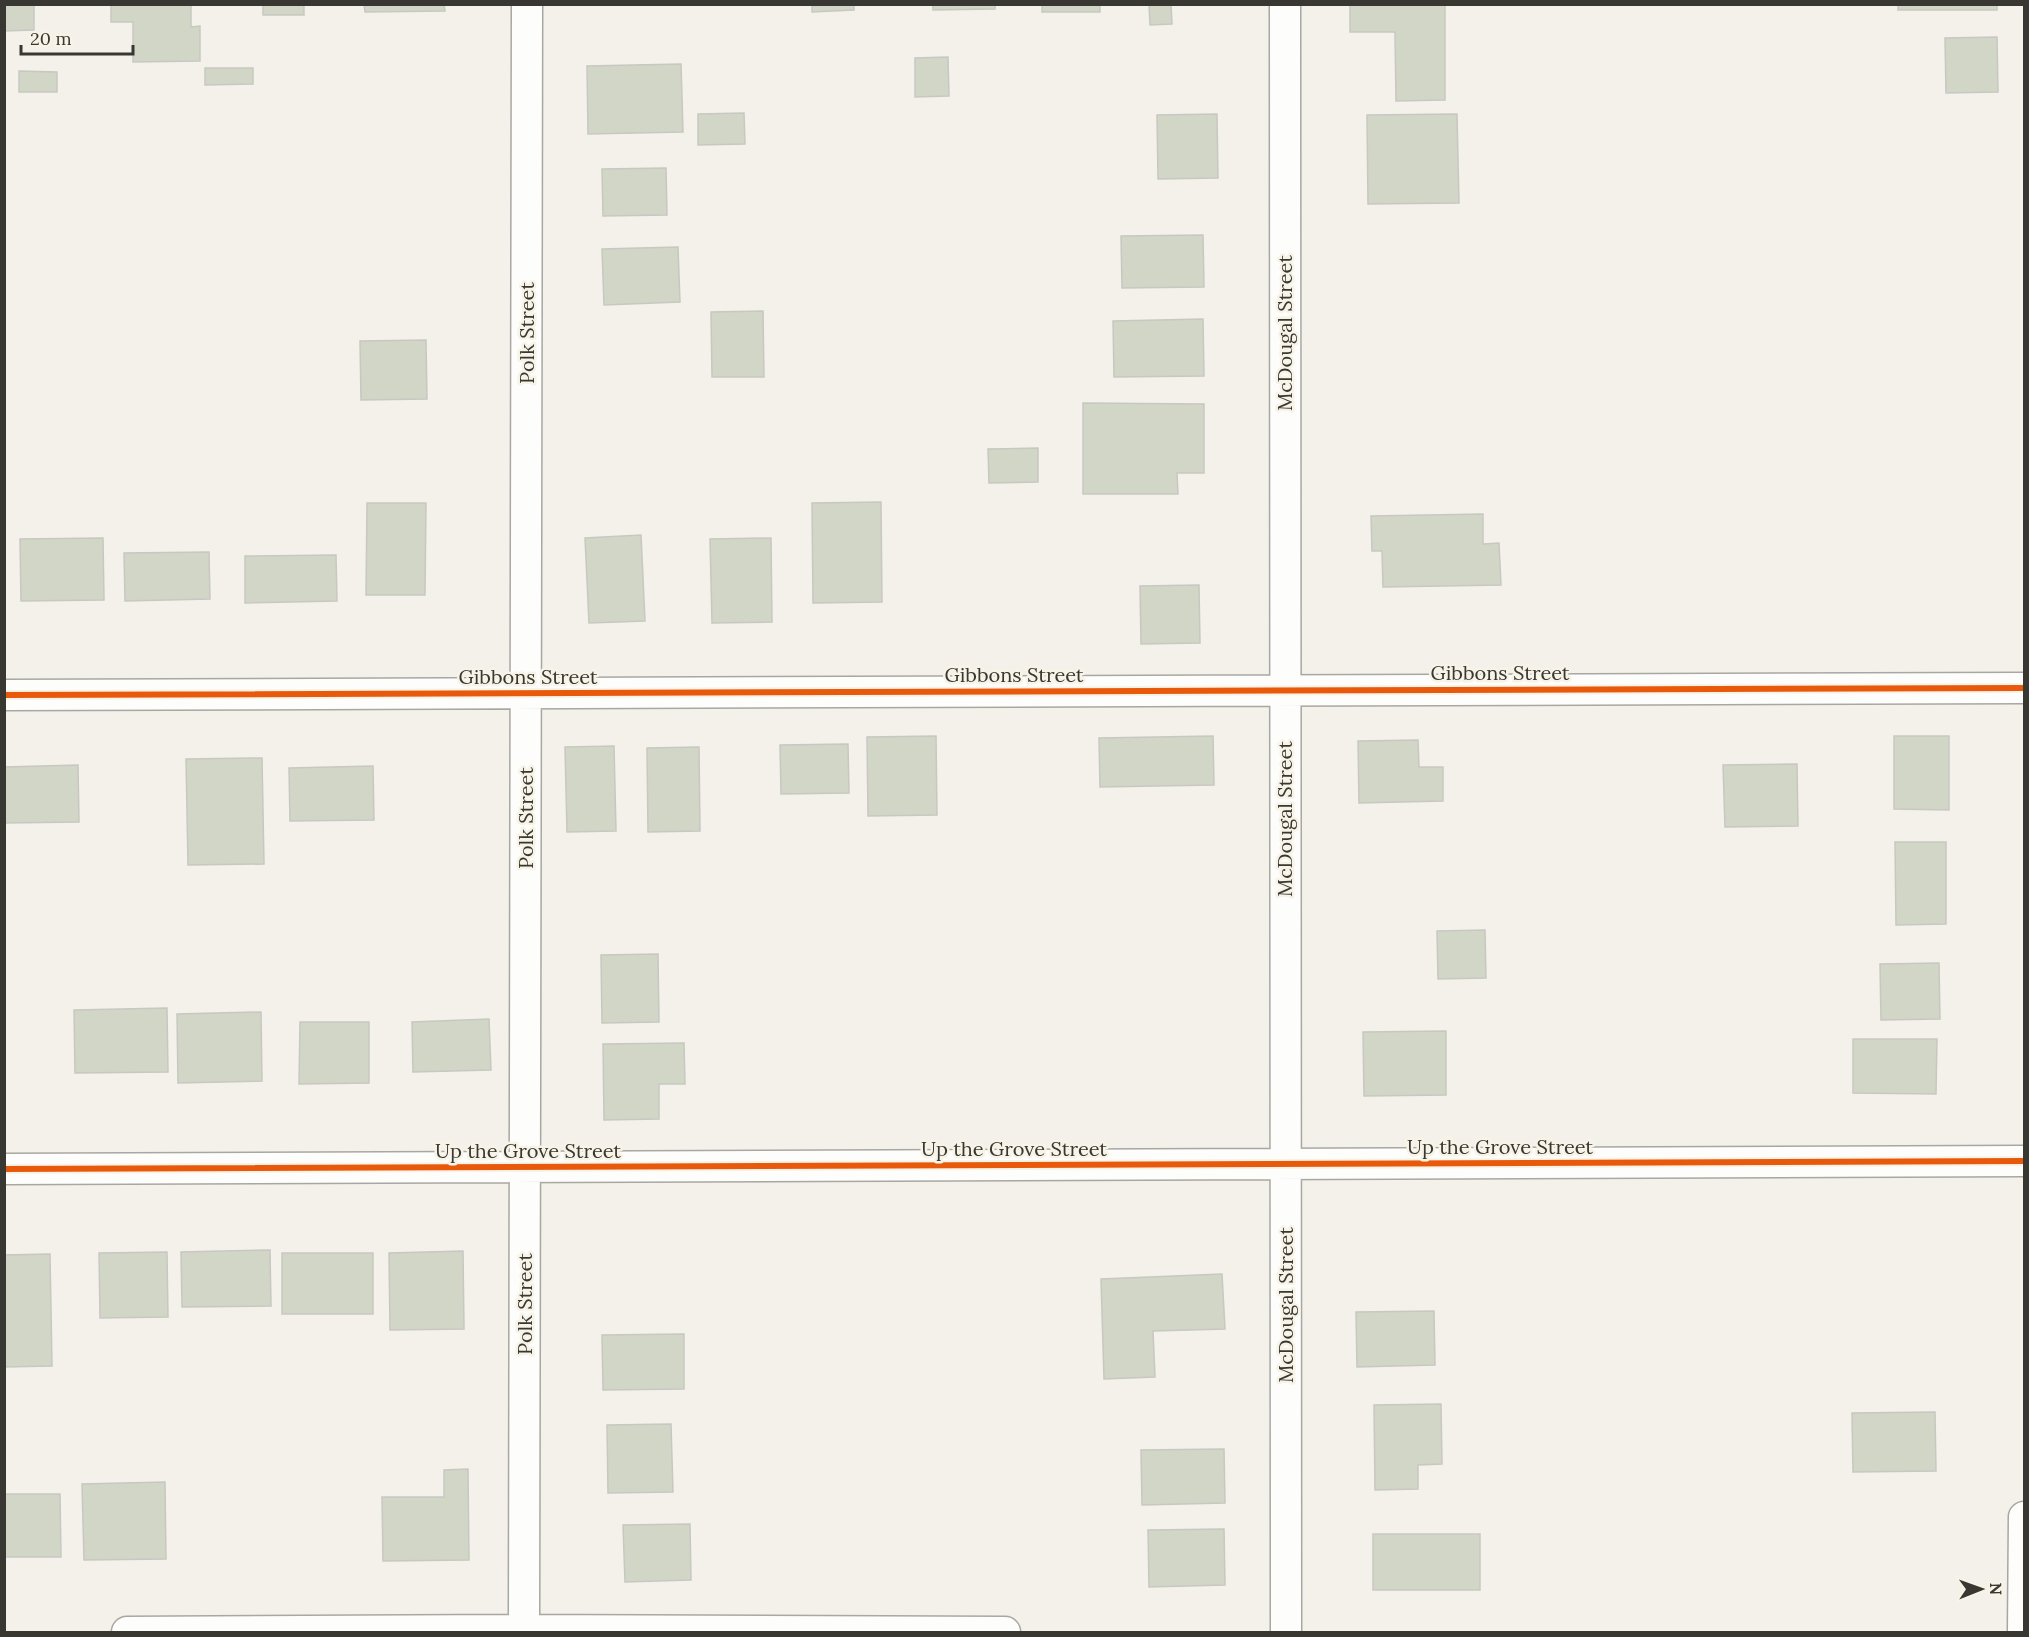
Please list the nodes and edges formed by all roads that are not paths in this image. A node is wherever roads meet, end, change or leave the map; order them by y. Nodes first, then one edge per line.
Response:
1 (527, 4) edge
2 (1285, 4) edge
3 (2025, 688) edge
4 (1286, 691) junction
5 (526, 693) junction
6 (4, 695) edge
7 (2025, 1161) edge
8 (1286, 1164) junction
9 (525, 1167) junction
10 (4, 1169) edge
11 (2025, 1517) edge
12 (524, 1631) edge
13 (127, 1632) edge
14 (1005, 1632) edge
15 (1286, 1632) edge
16 (2023, 1632) edge

1 - 5 street, Polk Street
2 - 4 street, McDougal Street
3 - 4 street, Gibbons Street
4 - 5 street, Gibbons Street
4 - 8 street, McDougal Street
5 - 6 street, Gibbons Street
5 - 9 street, Polk Street
7 - 8 street, Up the Grove Street
8 - 9 street, Up the Grove Street
8 - 15 street, McDougal Street
9 - 10 street, Up the Grove Street
9 - 12 street, Polk Street
11 - 16 street
12 - 13 street
12 - 14 street

